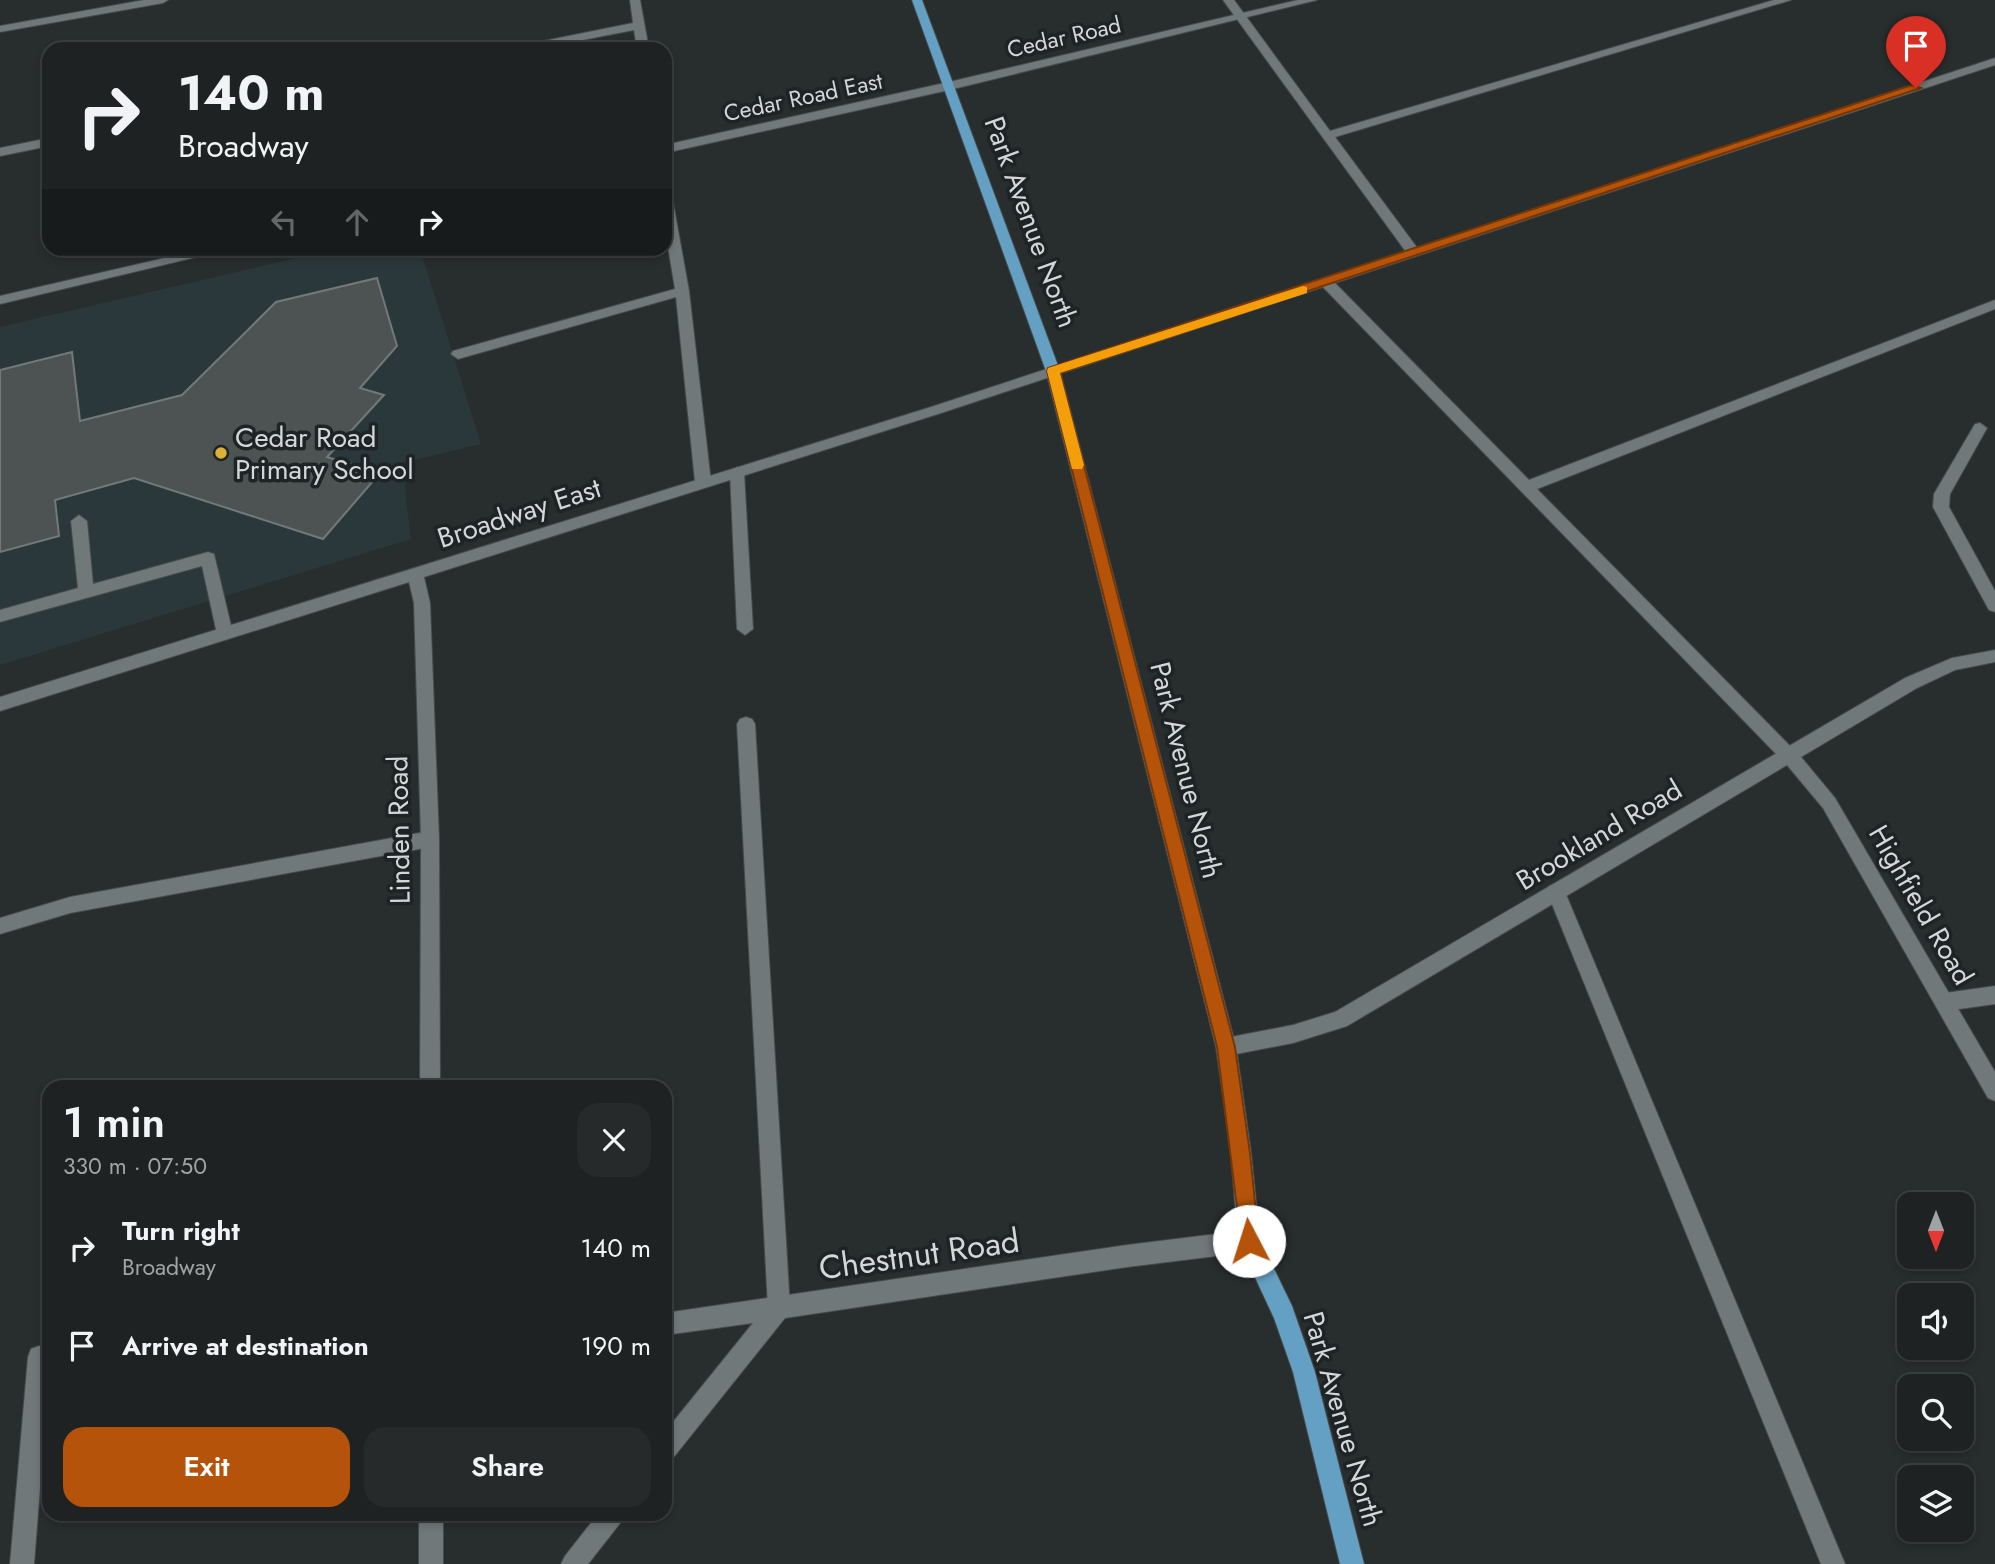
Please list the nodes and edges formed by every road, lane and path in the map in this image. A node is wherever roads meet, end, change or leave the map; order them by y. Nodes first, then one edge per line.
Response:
1 (163, 0) edge
2 (635, 0) edge
3 (917, 0) edge
4 (1228, 0) edge
5 (1312, 0) edge
6 (1786, 0) edge
7 (1240, 17) junction
8 (639, 25) junction
9 (0, 29) edge
10 (554, 42) edge
11 (642, 42) edge
12 (1995, 61) edge
13 (949, 86) junction
14 (1326, 136) junction
15 (42, 143) edge
16 (672, 147) edge
17 (0, 152) edge
18 (672, 232) edge
19 (1414, 253) junction
20 (193, 256) edge
21 (1326, 282) junction
22 (682, 291) junction
23 (0, 300) edge
24 (1995, 304) edge
25 (458, 354) dead end
26 (1053, 371) junction
27 (1980, 428) dead end
28 (737, 471) junction
29 (703, 482) junction
30 (1526, 487) junction
31 (79, 521) dead end
32 (415, 574) junction
33 (86, 592) junction
34 (1995, 606) edge
35 (0, 616) edge
36 (745, 629) dead end
37 (225, 634) junction
38 (1995, 656) edge
39 (0, 704) edge
40 (746, 724) dead end
41 (1788, 755) junction
42 (430, 839) junction
43 (1556, 892) junction
44 (0, 926) edge
45 (1995, 995) edge
46 (1945, 1002) junction
47 (1226, 1047) junction
48 (429, 1080) edge
49 (1995, 1091) edge
50 (1249, 1241) junction
51 (779, 1308) junction
52 (672, 1323) edge
53 (39, 1357) dead end
54 (672, 1441) edge
55 (430, 1521) edge
56 (607, 1521) edge
57 (22, 1564) edge
58 (431, 1564) edge
59 (573, 1564) edge
60 (1352, 1564) edge
61 (1833, 1564) edge

1 - 9 street
2 - 8 street
3 - 13 main road, Park Avenue North
4 - 7 street
5 - 7 street, Cedar Road
6 - 14 street
7 - 13 street, Cedar Road
7 - 14 street
8 - 10 street
8 - 11 street
12 - 19 street, Broadway East
13 - 16 street, Cedar Road East
13 - 26 main road, Park Avenue North
14 - 19 street
15 - 17 street
18 - 22 street
19 - 21 street, Broadway East
20 - 23 street
21 - 26 street, Broadway East
21 - 30 street, Highfield Road
22 - 25 street
22 - 29 street
24 - 30 street
26 - 28 street, Broadway East
26 - 47 main road, Park Avenue North
27 - 34 street
28 - 29 street, Broadway East
28 - 36 street
29 - 32 street, Broadway East
30 - 41 street, Highfield Road
31 - 33 street
32 - 37 street, Broadway East
32 - 42 street, Linden Road
33 - 35 street
33 - 37 street
37 - 39 street, Broadway East
38 - 41 street, Brookland Road
40 - 51 street
41 - 43 street, Brookland Road
41 - 46 street, Highfield Road
42 - 44 street
42 - 48 street, Linden Road
43 - 47 street, Brookland Road
43 - 61 street
45 - 46 street
46 - 49 street, Highfield Road
47 - 50 main road, Park Avenue North
50 - 51 street, Chestnut Road
50 - 60 main road, Park Avenue North
51 - 52 street
51 - 54 street
53 - 57 street
55 - 58 street
56 - 59 street

